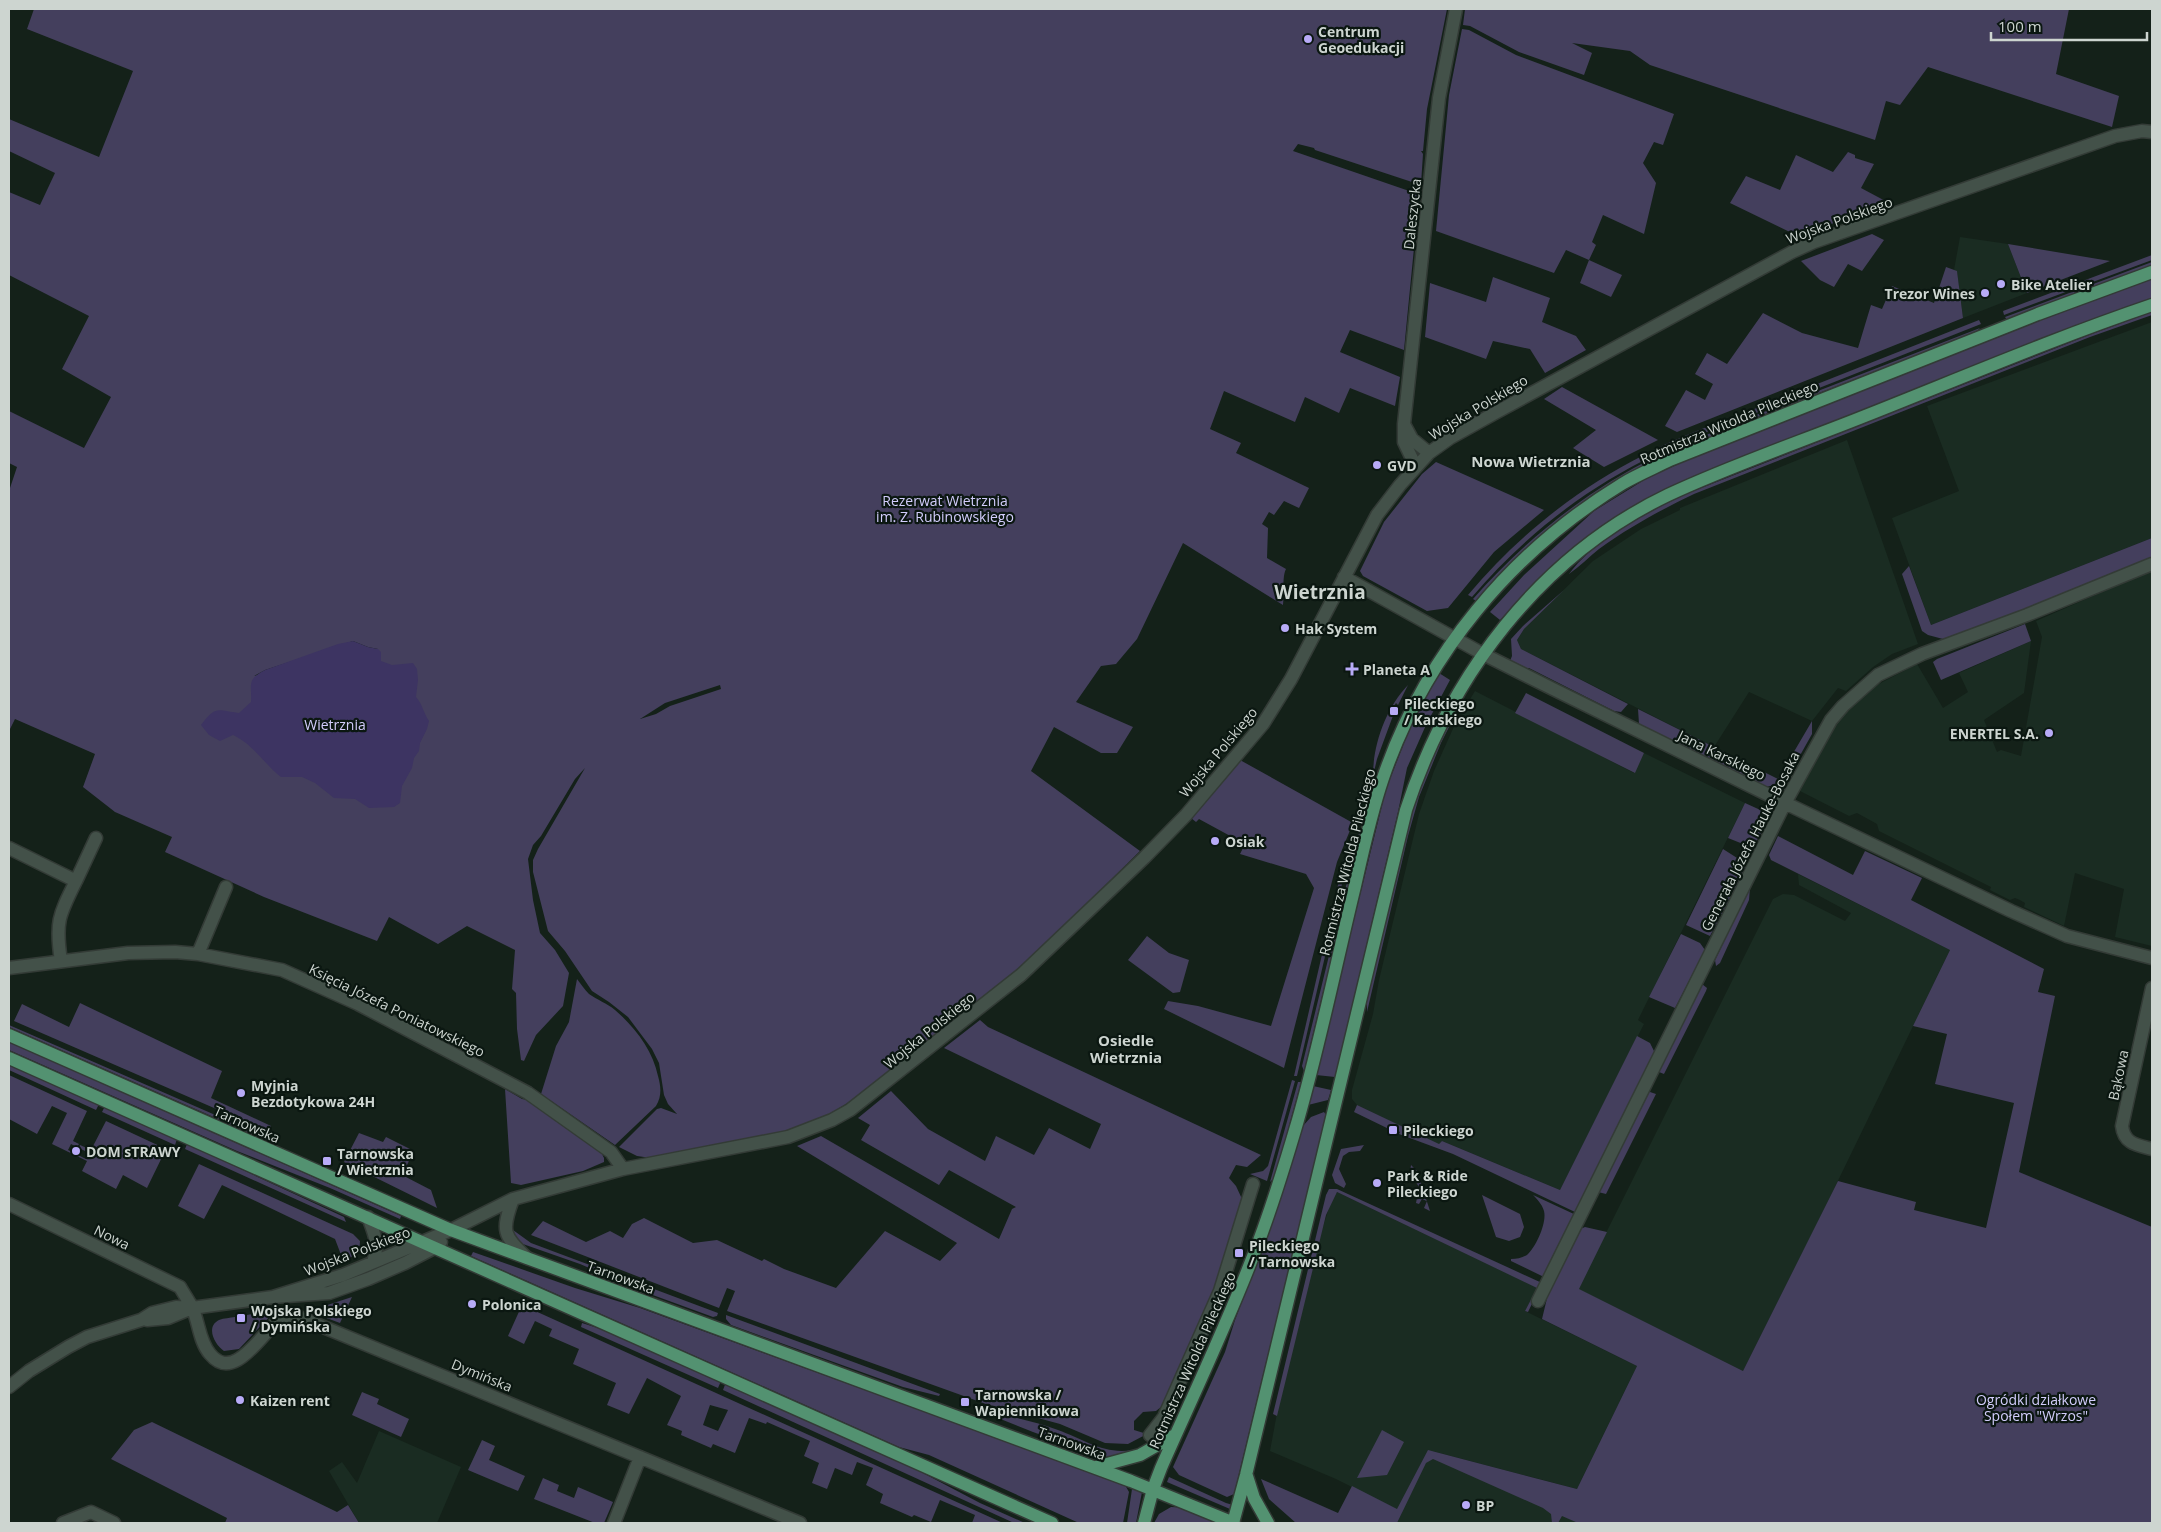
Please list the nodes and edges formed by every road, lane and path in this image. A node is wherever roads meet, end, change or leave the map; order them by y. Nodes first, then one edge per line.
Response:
1 (1456, 9) edge
2 (2152, 132) edge
3 (2152, 272) edge
4 (2152, 305) edge
5 (1404, 424) junction
6 (1430, 453) junction
7 (1416, 467) junction
8 (2152, 564) edge
9 (1344, 577) junction
10 (1455, 638) junction
11 (1483, 654) junction
12 (1785, 803) junction
13 (96, 838) dead end
14 (9, 848) edge
15 (76, 881) junction
16 (226, 887) dead end
17 (198, 954) junction
18 (2152, 958) edge
19 (61, 961) junction
20 (9, 968) edge
21 (2152, 988) edge
22 (9, 1035) edge
23 (9, 1058) edge
24 (2152, 1149) edge
25 (623, 1169) junction
26 (1252, 1184) dead end
27 (514, 1199) junction
28 (9, 1204) edge
29 (368, 1217) junction
30 (451, 1230) junction
31 (423, 1241) junction
32 (436, 1247) junction
33 (527, 1258) junction
34 (373, 1262) junction
35 (273, 1297) junction
36 (1538, 1300) dead end
37 (192, 1308) junction
38 (9, 1387) edge
39 (1151, 1429) dead end
40 (1176, 1435) junction
41 (640, 1457) junction
42 (1096, 1467) junction
43 (1246, 1475) junction
44 (1153, 1489) junction
45 (63, 1523) edge
46 (114, 1523) edge
47 (614, 1523) edge
48 (800, 1523) edge
49 (1052, 1523) edge
50 (1144, 1523) edge
51 (1233, 1523) edge
52 (1268, 1523) edge

1 - 5 street, Daleszycka
2 - 6 street, Wojska Polskiego
3 - 10 main road, Rotmistrza Witolda Pileckiego
4 - 11 main road
5 - 6 street
5 - 7 street, Daleszycka
6 - 7 street, Wojska Polskiego
7 - 9 street, Wojska Polskiego
8 - 12 street, Generała Józefa Hauke-Bosaka
9 - 10 street, Jana Karskiego
9 - 25 street, Wojska Polskiego
10 - 11 street, Jana Karskiego
10 - 40 main road, Rotmistrza Witolda Pileckiego
11 - 12 street, Jana Karskiego
11 - 43 main road
12 - 18 street, Jana Karskiego
12 - 36 street, Generała Józefa Hauke-Bosaka
13 - 15 street
14 - 15 street
15 - 19 street
16 - 17 street
17 - 19 street, Księcia Józefa Poniatowskiego
17 - 25 street, Księcia Józefa Poniatowskiego
19 - 20 street, Księcia Józefa Poniatowskiego
21 - 24 street, Bąkowa
22 - 30 main road, Tarnowska
23 - 29 main road
25 - 27 street, Wojska Polskiego
26 - 39 street
27 - 30 street, Wojska Polskiego
27 - 33 street
28 - 37 street, Nowa
29 - 31 main road
29 - 34 street
30 - 31 street, Wojska Polskiego
30 - 32 street, Wojska Polskiego
30 - 33 main road, Tarnowska
31 - 32 main road
31 - 34 street, Wojska Polskiego
32 - 35 street, Wojska Polskiego
32 - 49 main road
33 - 42 main road, Tarnowska
34 - 35 street, Wojska Polskiego
35 - 37 street, Wojska Polskiego
37 - 38 street, Wojska Polskiego
37 - 41 street, Dymińska
40 - 42 main road
40 - 44 main road, Rotmistrza Witolda Pileckiego
41 - 47 street
41 - 48 street, Dymińska
42 - 44 main road, Tarnowska
43 - 51 main road
43 - 52 main road
44 - 50 main road, Rotmistrza Witolda Pileckiego
44 - 51 main road, Tarnowska
45 - 46 street

